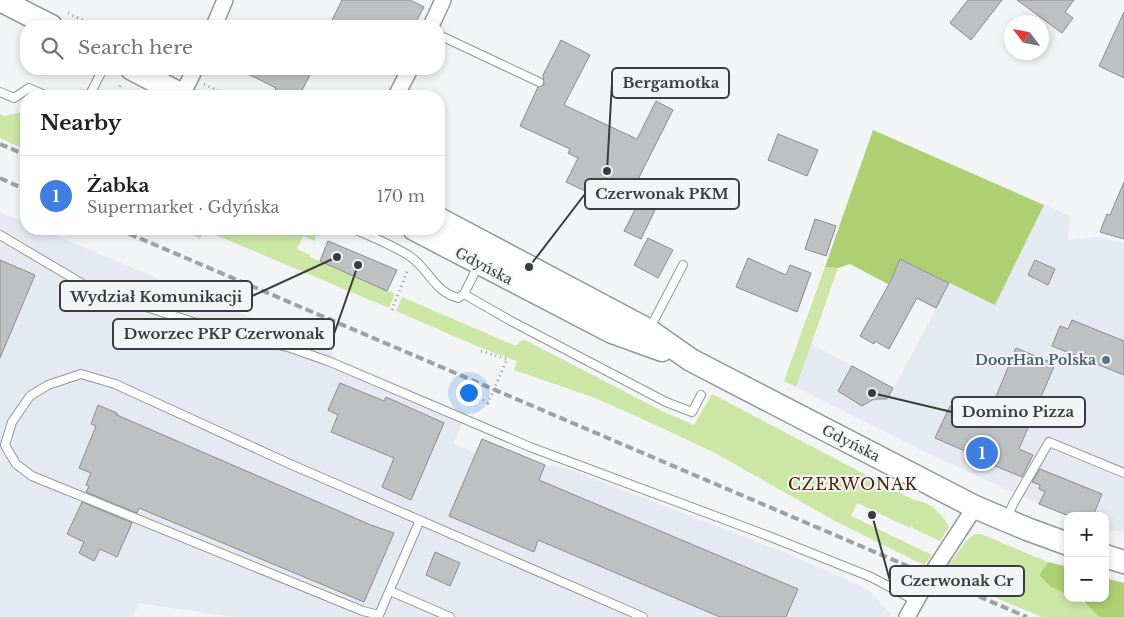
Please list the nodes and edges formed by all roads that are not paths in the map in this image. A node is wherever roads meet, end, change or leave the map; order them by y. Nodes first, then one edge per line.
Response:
1 (0, 0) edge
2 (225, 0) edge
3 (444, 0) edge
4 (39, 20) edge
5 (217, 20) edge
6 (433, 20) edge
7 (445, 38) edge
8 (99, 75) edge
9 (192, 75) edge
10 (407, 75) edge
11 (127, 76) edge
12 (539, 82) dead end
13 (93, 90) edge
14 (166, 90) edge
15 (186, 90) edge
16 (399, 90) edge
17 (0, 92) edge
18 (20, 94) edge
19 (445, 223) edge
20 (0, 235) edge
21 (366, 235) edge
22 (430, 235) edge
23 (490, 257) junction
24 (683, 265) dead end
25 (464, 294) junction
26 (646, 337) junction
27 (701, 395) dead end
28 (1124, 472) edge
29 (975, 507) junction
30 (420, 520) junction
31 (1006, 520) junction
32 (1064, 542) edge
33 (1108, 557) edge
34 (1124, 562) edge
35 (390, 591) junction
36 (916, 601) junction
37 (450, 617) edge
38 (643, 617) edge
39 (907, 617) edge

1 - 4 main road
2 - 5 street
3 - 6 street
7 - 12 lane
8 - 13 lane
9 - 15 street
10 - 16 street
11 - 14 main road
17 - 18 lane
19 - 23 main road, Gdyńska
20 - 36 lane
21 - 25 lane
22 - 23 main road, Gdyńska
23 - 25 lane
23 - 26 main road, Gdyńska
24 - 26 lane
25 - 27 lane
26 - 29 main road, Gdyńska
28 - 31 lane
29 - 31 main road, Gdyńska
29 - 36 street
30 - 35 lane
30 - 35 lane
30 - 38 lane
31 - 32 main road, Gdyńska
33 - 34 main road
35 - 37 lane
36 - 39 street

